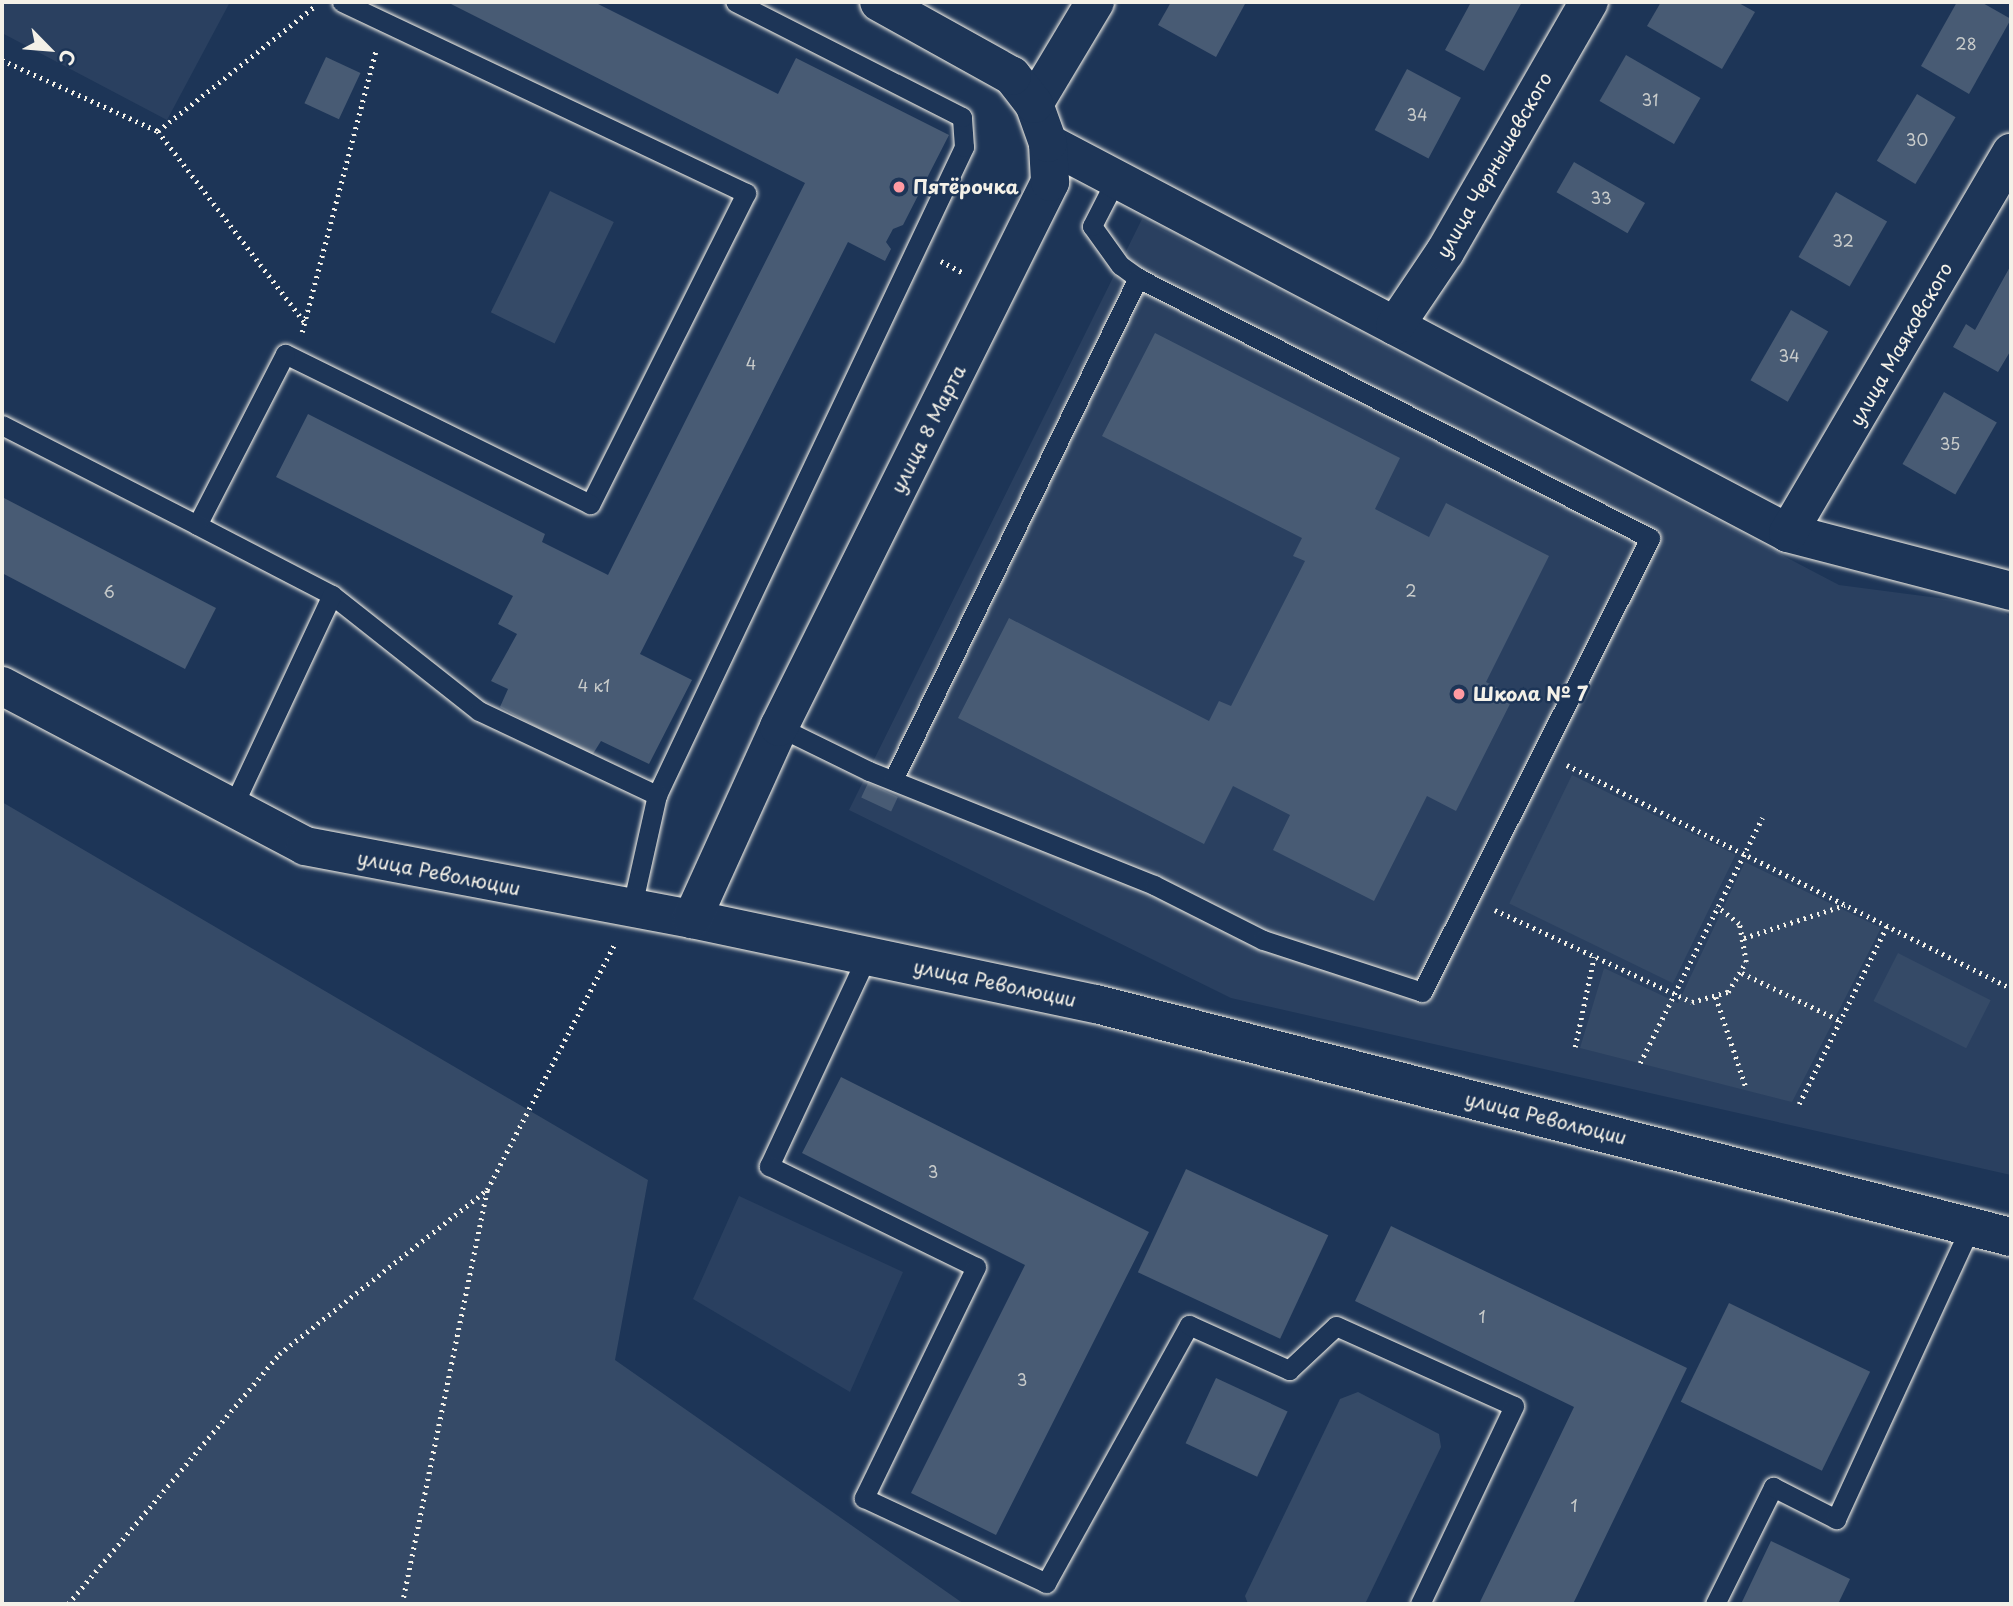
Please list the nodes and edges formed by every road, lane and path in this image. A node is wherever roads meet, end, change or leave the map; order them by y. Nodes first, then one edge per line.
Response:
1 (320, 2) edge
2 (342, 2) edge
3 (734, 2) edge
4 (879, 2) edge
5 (1095, 2) edge
6 (1589, 2) edge
7 (383, 21) junction
8 (2, 60) edge
9 (1034, 104) junction
10 (158, 131) junction
11 (1048, 143) junction
12 (2011, 153) edge
13 (1116, 179) junction
14 (918, 250) junction
15 (1138, 278) junction
16 (997, 290) junction
17 (304, 322) junction
18 (1395, 326) junction
19 (295, 359) junction
20 (2, 425) edge
21 (197, 525) junction
22 (1788, 533) junction
23 (2011, 592) edge
24 (332, 595) junction
25 (2, 686) edge
26 (1560, 717) junction
27 (779, 727) junction
28 (1567, 765) junction
29 (1561, 777) dead end
30 (893, 780) junction
31 (657, 795) junction
32 (233, 806) junction
33 (1762, 818) dead end
34 (1744, 853) junction
35 (1501, 898) dead end
36 (1845, 905) junction
37 (1717, 907) junction
38 (631, 911) junction
39 (692, 919) junction
40 (1887, 926) junction
41 (1744, 938) junction
42 (867, 956) junction
43 (1594, 957) junction
44 (1742, 973) junction
45 (2011, 988) edge
46 (1674, 995) junction
47 (1716, 997) junction
48 (1841, 1021) junction
49 (1575, 1047) dead end
50 (1640, 1063) dead end
51 (1746, 1087) dead end
52 (1800, 1104) dead end
53 (486, 1190) junction
54 (1971, 1226) junction
55 (2011, 1237) edge
56 (68, 1604) edge
57 (402, 1604) edge
58 (1420, 1604) edge
59 (1715, 1604) edge

1 - 10 path
2 - 7 lane
3 - 14 lane
4 - 9 street, улица 8 Марта
5 - 9 street
6 - 18 street, улица Чернышевского
7 - 17 path
7 - 19 lane
8 - 10 path
9 - 11 street, улица 8 Марта
10 - 17 path
11 - 13 street
11 - 16 street, улица 8 Марта
12 - 22 street, улица Маяковского
13 - 15 lane
13 - 18 street
14 - 16 path
14 - 31 lane
15 - 26 lane
15 - 30 lane
16 - 27 street, улица 8 Марта
17 - 19 path
18 - 22 street
19 - 21 lane
20 - 21 lane
21 - 24 lane
22 - 23 street
24 - 31 lane
24 - 32 lane
25 - 32 street, улица Революции
26 - 28 path
26 - 30 lane
27 - 30 lane
27 - 39 street, улица 8 Марта
28 - 29 path
28 - 34 path
31 - 38 lane
32 - 38 street, улица Революции
33 - 34 path
34 - 36 path
34 - 37 path
35 - 43 path
36 - 40 path
36 - 41 path
37 - 41 path
37 - 46 path
38 - 39 street, улица Революции
38 - 53 path
39 - 42 street, улица Революции
40 - 45 path
40 - 48 path
41 - 44 path
42 - 54 street, улица Революции
42 - 58 lane
43 - 46 path
43 - 49 path
44 - 47 path
44 - 48 path
46 - 47 path
46 - 50 path
47 - 51 path
48 - 52 path
53 - 56 path
53 - 57 path
54 - 55 street, улица Революции
54 - 59 lane

